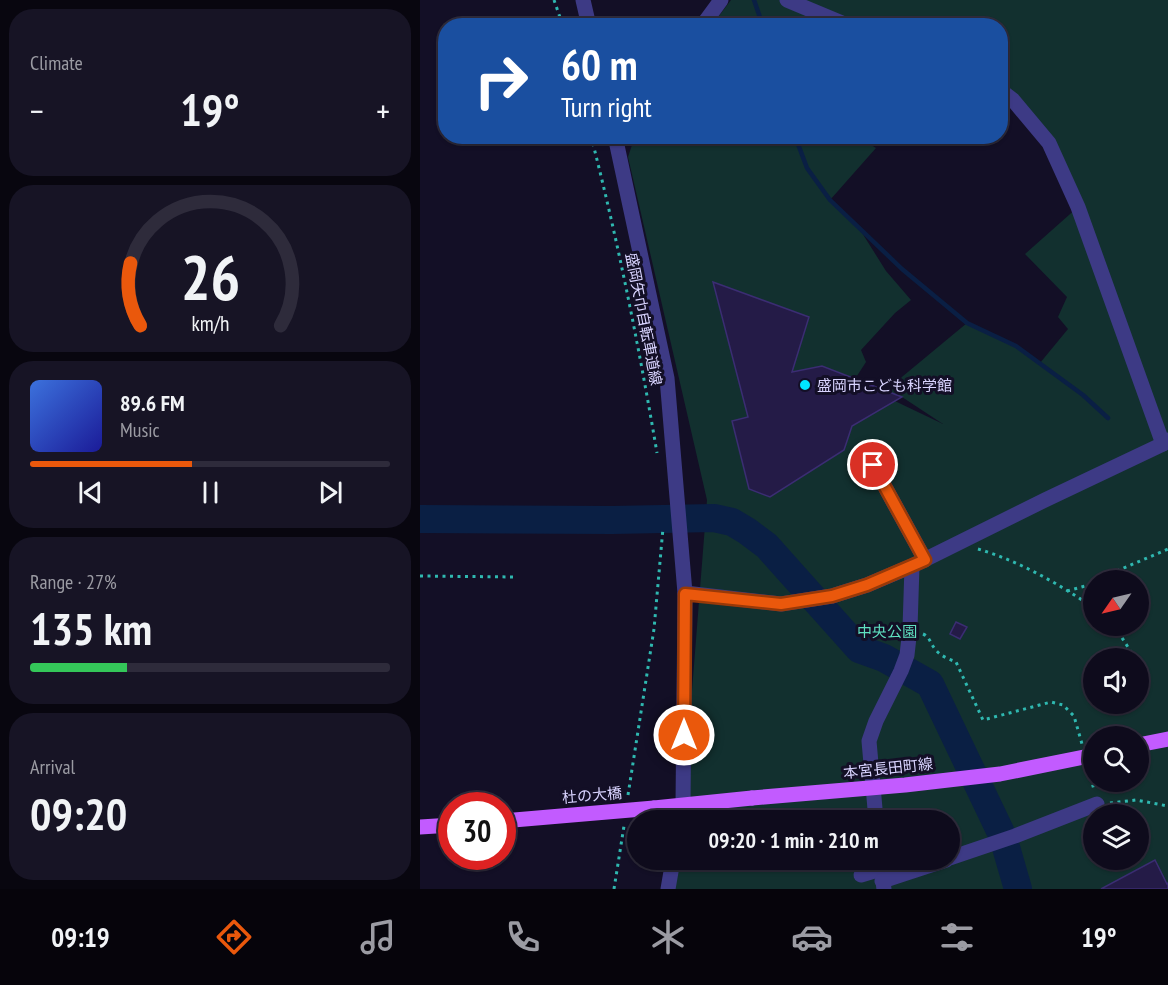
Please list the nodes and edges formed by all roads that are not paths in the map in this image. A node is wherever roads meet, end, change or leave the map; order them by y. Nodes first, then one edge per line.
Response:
1 (583, 0) edge
2 (721, 0) edge
3 (787, 0) edge
4 (587, 18) edge
5 (708, 18) edge
6 (830, 18) edge
7 (1008, 96) edge
8 (617, 144) edge
9 (1166, 442) edge
10 (873, 465) dead end
11 (919, 563) junction
12 (685, 594) junction
13 (1166, 739) edge
14 (1149, 743) edge
15 (1083, 755) edge
16 (627, 810) edge
17 (631, 810) edge
18 (665, 810) edge
19 (682, 810) edge
20 (696, 810) edge
21 (875, 810) edge
22 (1083, 810) edge
23 (516, 820) edge
24 (438, 826) edge
25 (420, 828) edge
26 (960, 855) edge
27 (671, 870) edge
28 (900, 870) edge
29 (882, 874) edge
30 (861, 875) dead end
31 (668, 889) edge

1 - 4 street
2 - 5 street
3 - 6 street
7 - 9 street
8 - 12 street
9 - 11 street
10 - 11 street
11 - 12 street
11 - 21 street
12 - 19 street
13 - 14 main road
15 - 20 main road, 本宮長田町線, bridge
16 - 23 main road, 杜の大橋, bridge
17 - 18 main road, 杜の大橋, bridge
22 - 26 street
24 - 25 main road
27 - 31 street
28 - 29 street
29 - 30 street

